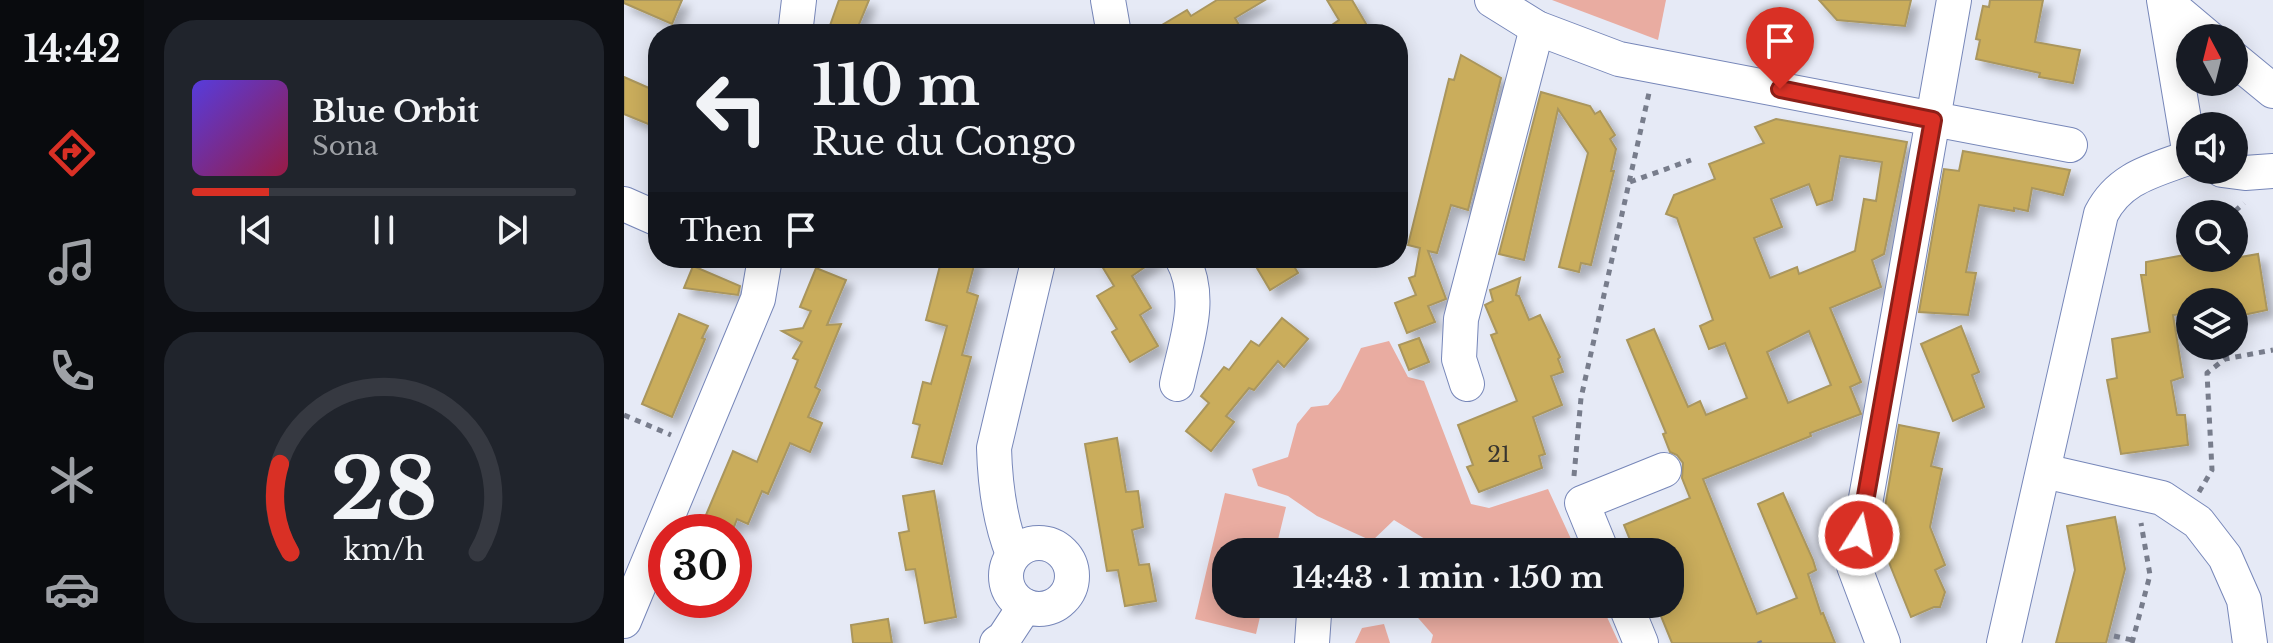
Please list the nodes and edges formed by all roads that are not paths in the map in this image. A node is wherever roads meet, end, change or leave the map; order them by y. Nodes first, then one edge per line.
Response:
1 (1108, 0) edge
2 (1492, 0) edge
3 (1954, 0) edge
4 (2164, 1) edge
5 (1112, 24) edge
6 (2192, 24) edge
7 (1537, 28) junction
8 (2248, 70) edge
9 (2273, 91) edge
10 (2182, 112) edge
11 (1933, 120) junction
12 (2070, 145) dead end
13 (2176, 162) edge
14 (624, 204) edge
15 (648, 215) edge
16 (760, 268) edge
17 (1037, 268) edge
18 (1187, 268) edge
19 (1177, 384) dead end
20 (1467, 384) dead end
21 (1664, 470) dead end
22 (2044, 471) junction
23 (1596, 538) edge
24 (1013, 554) junction
25 (1025, 606) junction
26 (1631, 618) edge
27 (624, 621) edge
28 (997, 643) edge
29 (1641, 643) edge
30 (1883, 643) edge
31 (2004, 643) edge
32 (2250, 643) edge

1 - 5 street
2 - 7 street
3 - 11 street
4 - 6 street
4 - 10 street
7 - 11 street
7 - 20 street
8 - 9 street
11 - 12 street
11 - 30 street
13 - 22 street
14 - 15 street
16 - 27 street
17 - 24 street
18 - 19 street
21 - 23 street
22 - 31 street
22 - 32 street
24 - 25 street
24 - 25 street
25 - 28 street
26 - 29 street

